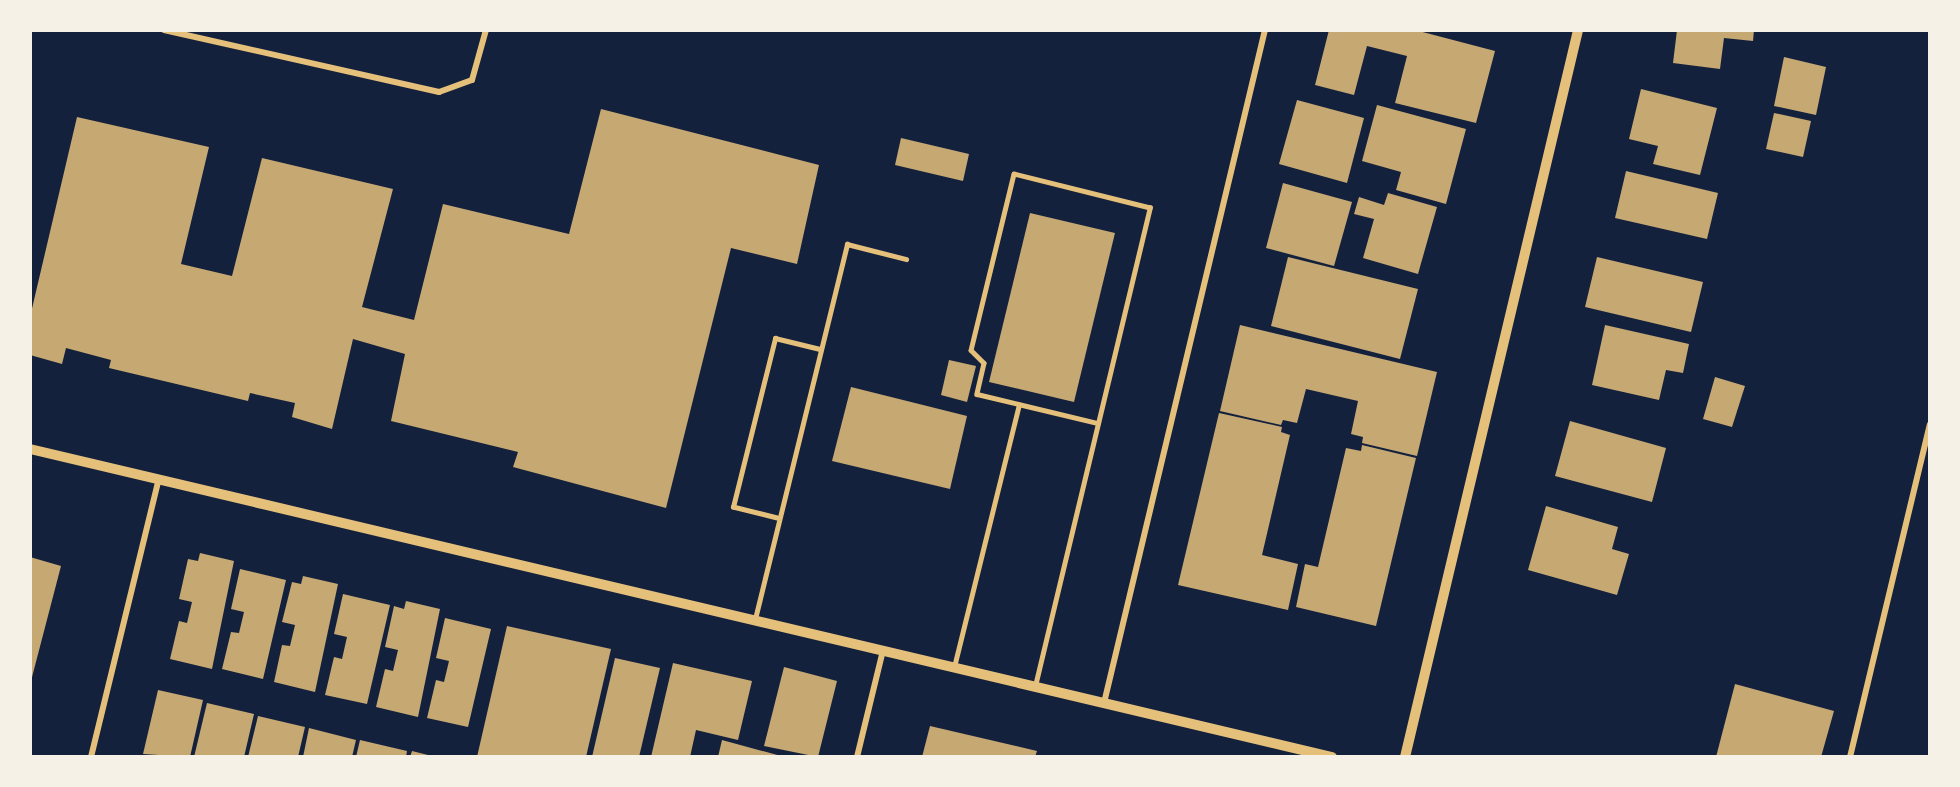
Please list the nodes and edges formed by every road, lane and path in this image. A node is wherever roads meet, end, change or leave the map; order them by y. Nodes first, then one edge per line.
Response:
1 (164, 30) edge
2 (486, 30) edge
3 (1265, 30) edge
4 (1578, 30) edge
5 (906, 259) dead end
6 (820, 350) junction
7 (1019, 405) junction
8 (1098, 423) junction
9 (1930, 425) edge
10 (30, 449) edge
11 (159, 479) junction
12 (777, 518) junction
13 (754, 623) junction
14 (883, 650) junction
15 (954, 667) junction
16 (1035, 686) junction
17 (1104, 703) junction
18 (91, 757) edge
19 (857, 757) edge
20 (1332, 757) edge
21 (1405, 757) edge
22 (1850, 757) edge

1 - 2 street
3 - 17 street
4 - 21 street
5 - 6 lane
6 - 12 lane
6 - 12 lane
7 - 8 lane
7 - 8 lane
7 - 15 lane
8 - 16 lane
9 - 22 street
10 - 11 street
11 - 13 street
11 - 18 street
12 - 13 lane
13 - 14 street
14 - 15 street
14 - 19 street
15 - 16 street
16 - 17 street
17 - 20 street

